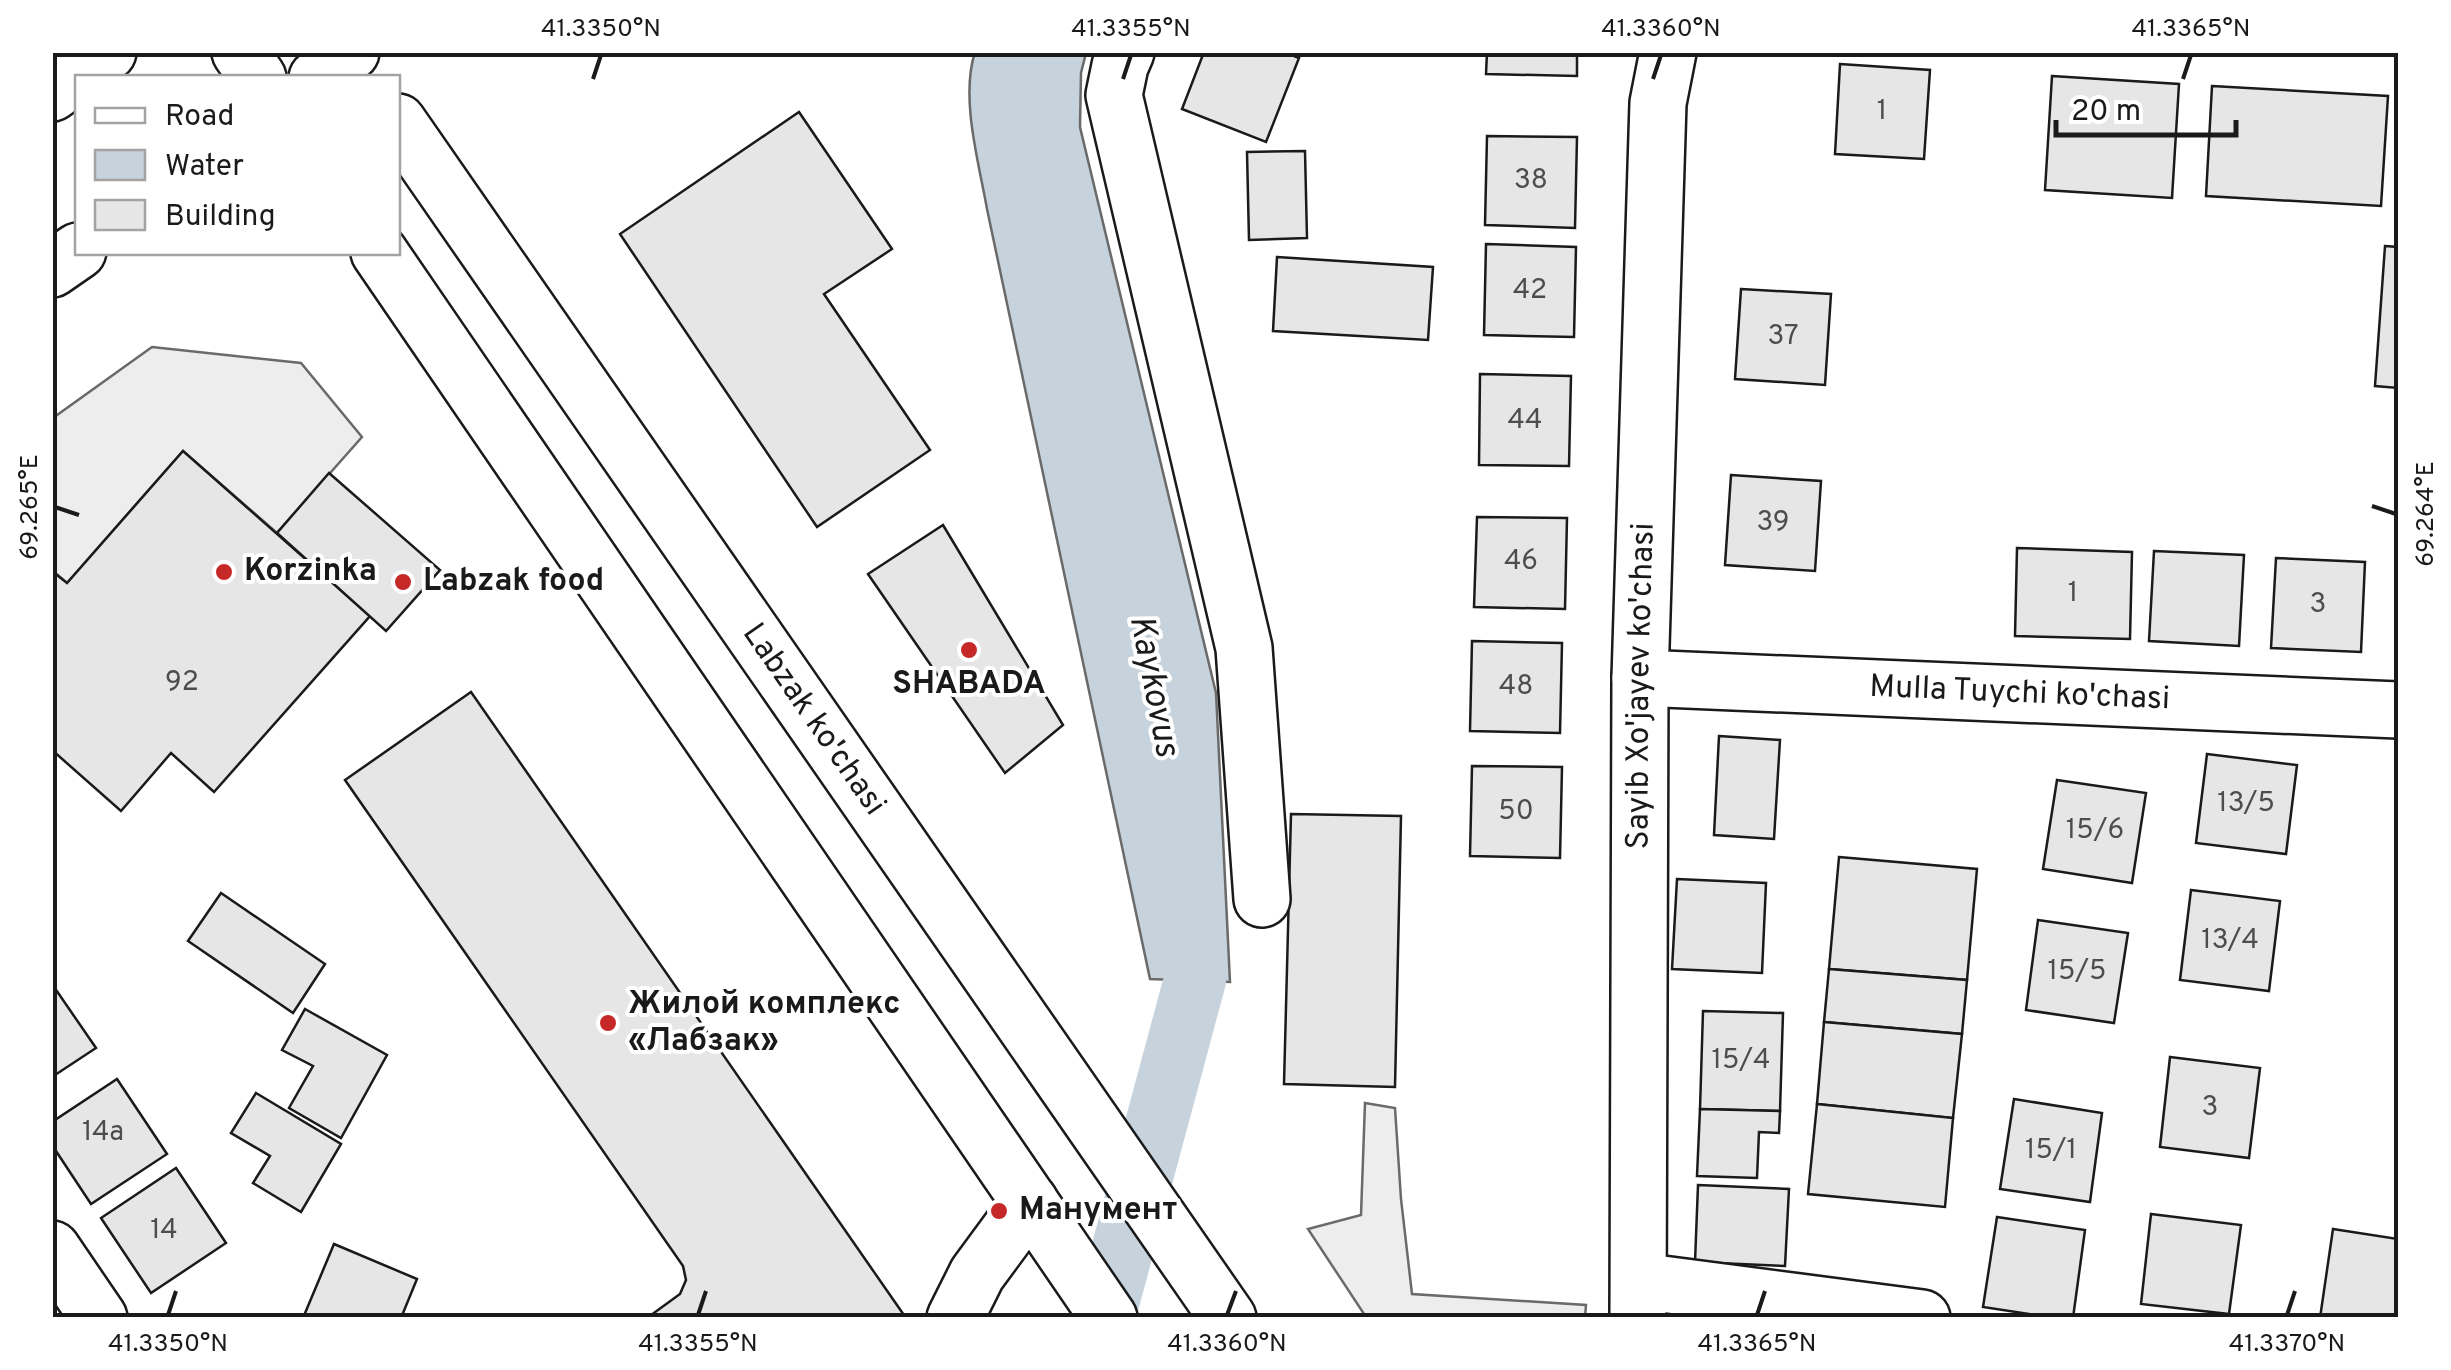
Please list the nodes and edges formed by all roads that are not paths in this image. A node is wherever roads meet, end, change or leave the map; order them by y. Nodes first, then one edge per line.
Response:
1 (108, 52) edge
2 (240, 52) edge
3 (1126, 52) edge
4 (1668, 52) edge
5 (350, 53) edge
6 (77, 75) edge
7 (256, 75) edge
8 (320, 75) edge
9 (364, 75) edge
10 (75, 76) edge
11 (52, 93) edge
12 (400, 125) edge
13 (75, 252) edge
14 (381, 255) edge
15 (52, 269) edge
16 (1640, 678) junction
17 (2398, 710) edge
18 (1262, 899) dead end
19 (1030, 1202) junction
20 (52, 1249) edge
21 (1638, 1299) edge
22 (99, 1318) edge
23 (955, 1318) edge
24 (1108, 1318) edge
25 (1228, 1318) edge
26 (1922, 1318) edge

1 - 6 street
2 - 7 street
3 - 18 street
4 - 16 street, Sayib Xo'jayev ko'chasi
5 - 8 street
5 - 9 street
10 - 11 street
12 - 25 street, Labzak ko'chasi
13 - 15 street
14 - 19 street
16 - 17 street, Mulla Tuychi ko'chasi
16 - 21 street, Sayib Xo'jayev ko'chasi
19 - 23 street
19 - 24 street
20 - 22 street
21 - 26 street

